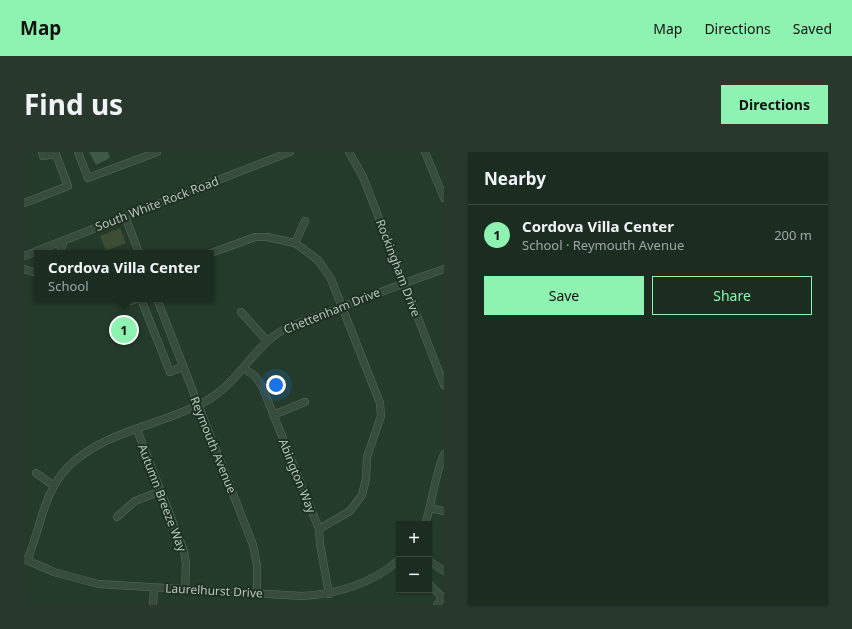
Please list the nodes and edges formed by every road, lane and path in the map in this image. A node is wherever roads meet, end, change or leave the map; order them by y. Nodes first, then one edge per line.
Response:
1 (42, 152) edge
2 (78, 152) edge
3 (157, 152) edge
4 (290, 152) edge
5 (348, 152) edge
6 (425, 152) edge
7 (56, 153) edge
8 (444, 198) edge
9 (24, 203) edge
10 (125, 216) junction
11 (305, 221) dead end
12 (64, 240) junction
13 (295, 243) junction
14 (39, 250) edge
15 (61, 250) edge
16 (139, 250) edge
17 (34, 252) edge
18 (214, 252) edge
19 (24, 256) edge
20 (444, 268) edge
21 (24, 269) edge
22 (34, 272) edge
23 (404, 282) junction
24 (142, 302) edge
25 (158, 302) edge
26 (342, 307) junction
27 (241, 312) dead end
28 (267, 341) junction
29 (182, 367) junction
30 (243, 368) junction
31 (444, 385) edge
32 (305, 402) dead end
33 (197, 405) junction
34 (273, 415) junction
35 (137, 430) junction
36 (444, 454) edge
37 (36, 473) dead end
38 (54, 486) junction
39 (161, 491) junction
40 (430, 508) junction
41 (444, 511) edge
42 (117, 517) dead end
43 (426, 521) edge
44 (319, 529) junction
45 (25, 559) edge
46 (396, 562) edge
47 (432, 563) edge
48 (444, 571) edge
49 (432, 587) edge
50 (154, 588) junction
51 (185, 590) junction
52 (257, 594) junction
53 (329, 594) junction
54 (153, 605) edge
55 (437, 605) edge

1 - 7 street
2 - 3 street
4 - 10 street, South White Rock Road
5 - 23 street, Rockingham Drive
6 - 8 street
7 - 9 street
10 - 12 street, South White Rock Road
10 - 16 street
11 - 13 street
12 - 14 street, South White Rock Road
12 - 15 street
13 - 18 street
13 - 26 street
17 - 19 street, South White Rock Road
20 - 23 street, Chettenham Drive
21 - 22 street
23 - 26 street, Chettenham Drive
23 - 31 street, Rockingham Drive
24 - 29 street
25 - 29 street, Reymouth Avenue
26 - 28 street, Chettenham Drive
26 - 44 street
27 - 28 street
28 - 30 street, Chettenham Drive
29 - 33 street, Reymouth Avenue
30 - 33 street, Chettenham Drive
30 - 34 street, Abington Way
32 - 34 street
33 - 35 street, Chettenham Drive
33 - 52 street, Reymouth Avenue
34 - 44 street, Abington Way
35 - 38 street, Chettenham Drive
35 - 39 street, Autumn Breeze Way
36 - 40 street
37 - 38 street
38 - 45 street, Chettenham Drive
39 - 42 street
39 - 51 street, Autumn Breeze Way
40 - 41 street
40 - 43 street
44 - 53 street, Abington Way
45 - 50 street, Laurelhurst Drive
46 - 53 street, Laurelhurst Drive
47 - 48 street
49 - 55 street
50 - 51 street, Laurelhurst Drive
50 - 54 street
51 - 52 street, Laurelhurst Drive
52 - 53 street, Laurelhurst Drive

